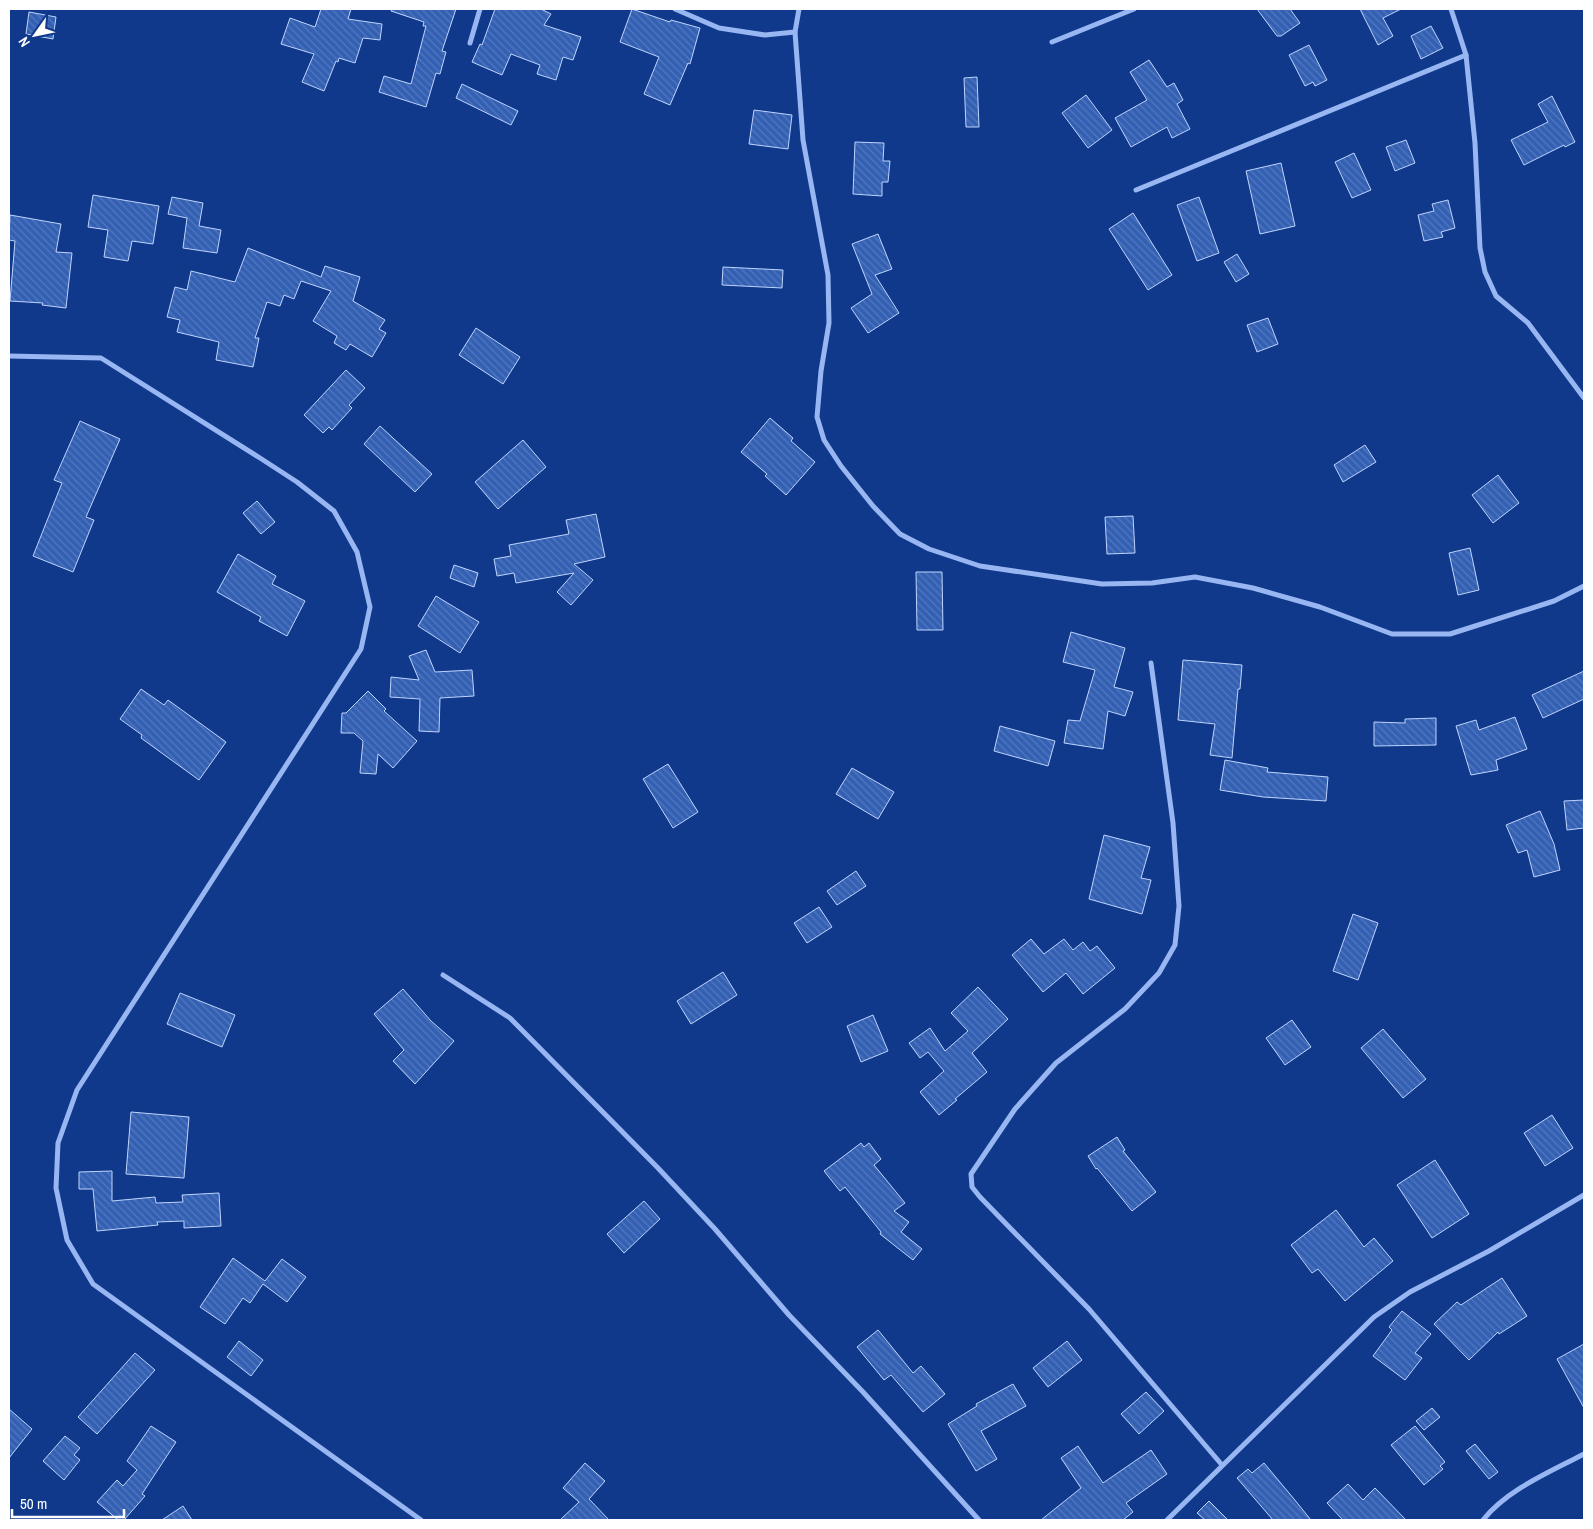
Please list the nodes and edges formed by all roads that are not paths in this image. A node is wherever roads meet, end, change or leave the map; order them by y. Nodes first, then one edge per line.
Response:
1 (480, 9) edge
2 (675, 9) edge
3 (798, 9) edge
4 (1134, 9) edge
5 (1451, 9) edge
6 (795, 32) junction
7 (1052, 42) dead end
8 (470, 43) dead end
9 (1466, 56) junction
10 (1136, 190) dead end
11 (9, 356) edge
12 (1584, 398) edge
13 (1584, 586) edge
14 (1151, 663) dead end
15 (443, 975) dead end
16 (1584, 1196) edge
17 (1584, 1454) edge
18 (1222, 1465) junction
19 (421, 1520) edge
20 (979, 1520) edge
21 (1167, 1520) edge
22 (1483, 1520) edge

1 - 8 street
2 - 6 street
3 - 6 street
4 - 7 street
5 - 9 street
6 - 13 street
9 - 10 street
9 - 12 street
11 - 19 street
14 - 18 street
15 - 20 street
16 - 18 street
17 - 22 street
18 - 21 street

